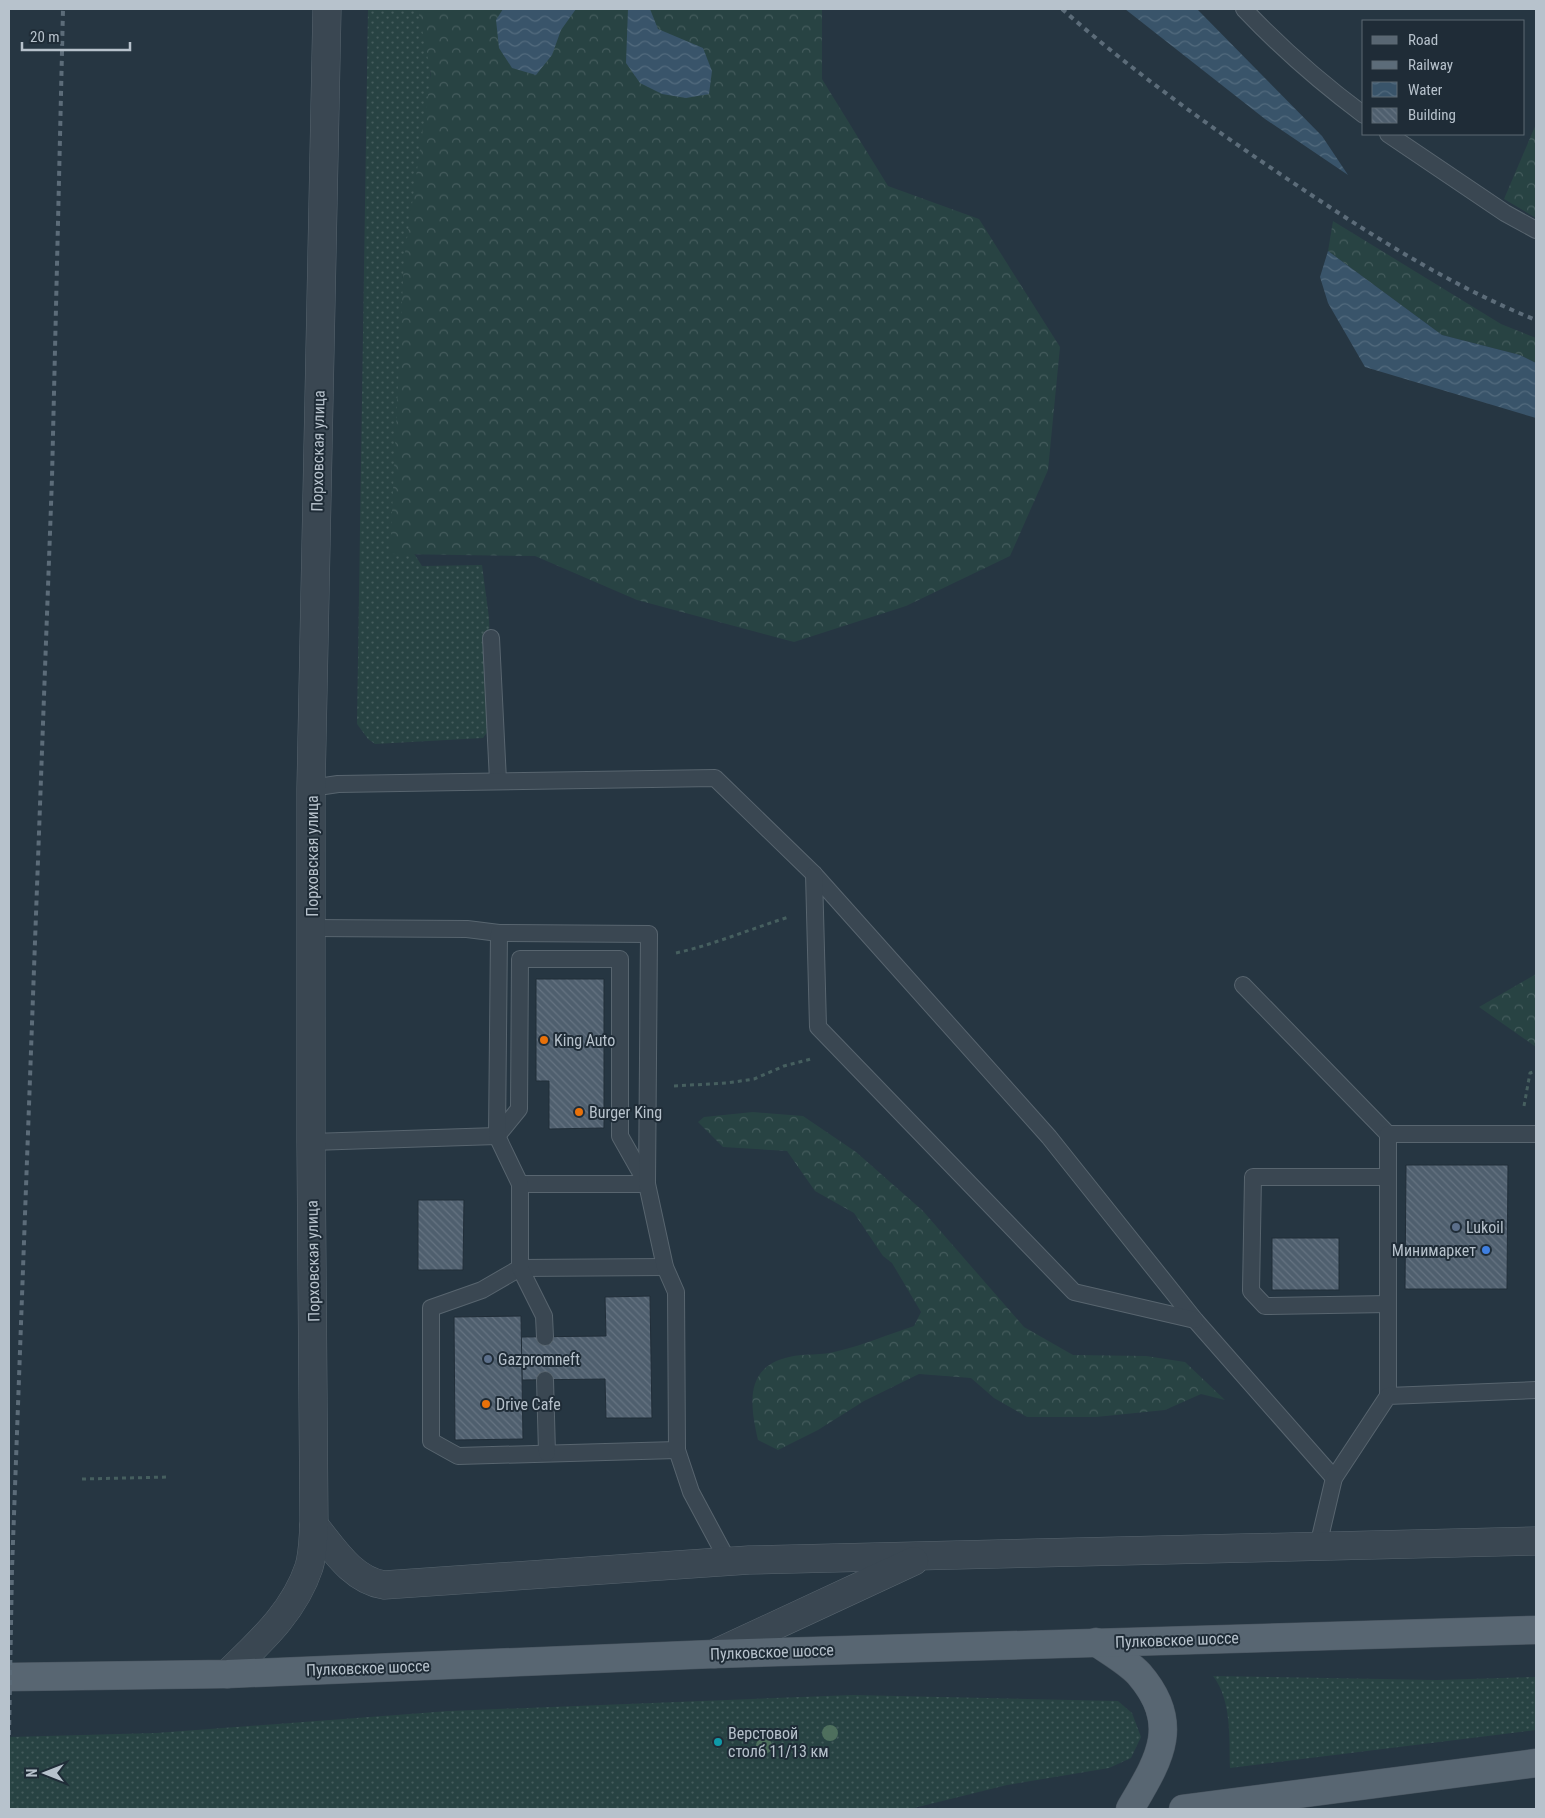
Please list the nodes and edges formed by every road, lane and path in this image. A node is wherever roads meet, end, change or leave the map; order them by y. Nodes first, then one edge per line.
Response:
1 (327, 9) edge
2 (1244, 9) edge
3 (1362, 113) edge
4 (1389, 135) edge
5 (1536, 230) edge
6 (491, 638) dead end
7 (498, 781) junction
8 (311, 788) junction
9 (814, 874) junction
10 (816, 909) junction
11 (312, 928) junction
12 (499, 933) junction
13 (649, 959) junction
14 (1243, 986) dead end
15 (841, 1050) junction
16 (1536, 1071) edge
17 (648, 1088) junction
18 (1388, 1134) junction
19 (1518, 1134) junction
20 (1536, 1134) edge
21 (497, 1136) junction
22 (311, 1142) junction
23 (1388, 1177) junction
24 (520, 1184) junction
25 (647, 1184) junction
26 (665, 1267) junction
27 (520, 1268) junction
28 (1388, 1304) junction
29 (1196, 1320) junction
30 (545, 1337) dead end
31 (545, 1380) dead end
32 (1536, 1390) edge
33 (1388, 1396) junction
34 (677, 1450) junction
35 (547, 1454) junction
36 (170, 1477) dead end
37 (1334, 1478) junction
38 (82, 1479) dead end
39 (314, 1524) junction
40 (1536, 1541) edge
41 (1318, 1546) junction
42 (924, 1556) junction
43 (728, 1561) junction
44 (1536, 1630) edge
45 (1096, 1642) junction
46 (714, 1654) junction
47 (227, 1674) junction
48 (9, 1677) edge
49 (1536, 1763) edge
50 (1130, 1809) edge
51 (1183, 1809) edge

1 - 8 street, Порховская улица
2 - 3 lane
4 - 5 lane
6 - 7 lane
7 - 8 lane
7 - 9 lane
8 - 11 street, Порховская улица
9 - 10 lane
9 - 29 lane
10 - 13 path
10 - 15 lane
11 - 12 lane
11 - 22 street, Порховская улица
12 - 13 lane
12 - 21 lane
13 - 17 lane
14 - 18 lane
15 - 17 path
15 - 29 lane
16 - 19 path
17 - 25 lane
18 - 19 lane
18 - 23 lane
19 - 20 lane
21 - 22 lane
21 - 24 lane
21 - 25 lane
22 - 39 street, Порховская улица
23 - 28 lane
23 - 28 lane
24 - 25 lane
24 - 27 lane
25 - 26 lane
26 - 27 lane
26 - 34 lane
27 - 30 lane
27 - 35 lane
28 - 33 lane
29 - 37 lane
31 - 35 lane
32 - 33 lane
33 - 37 lane
34 - 35 lane
34 - 43 lane
36 - 38 path
37 - 41 lane
39 - 43 street
39 - 47 street, Порховская улица
40 - 41 street
41 - 42 street
42 - 43 street
42 - 46 street
44 - 45 main road, Пулковское шоссе
45 - 46 main road, Пулковское шоссе
45 - 50 main road
46 - 47 main road, Пулковское шоссе
47 - 48 main road, Пулковское шоссе
49 - 51 main road

